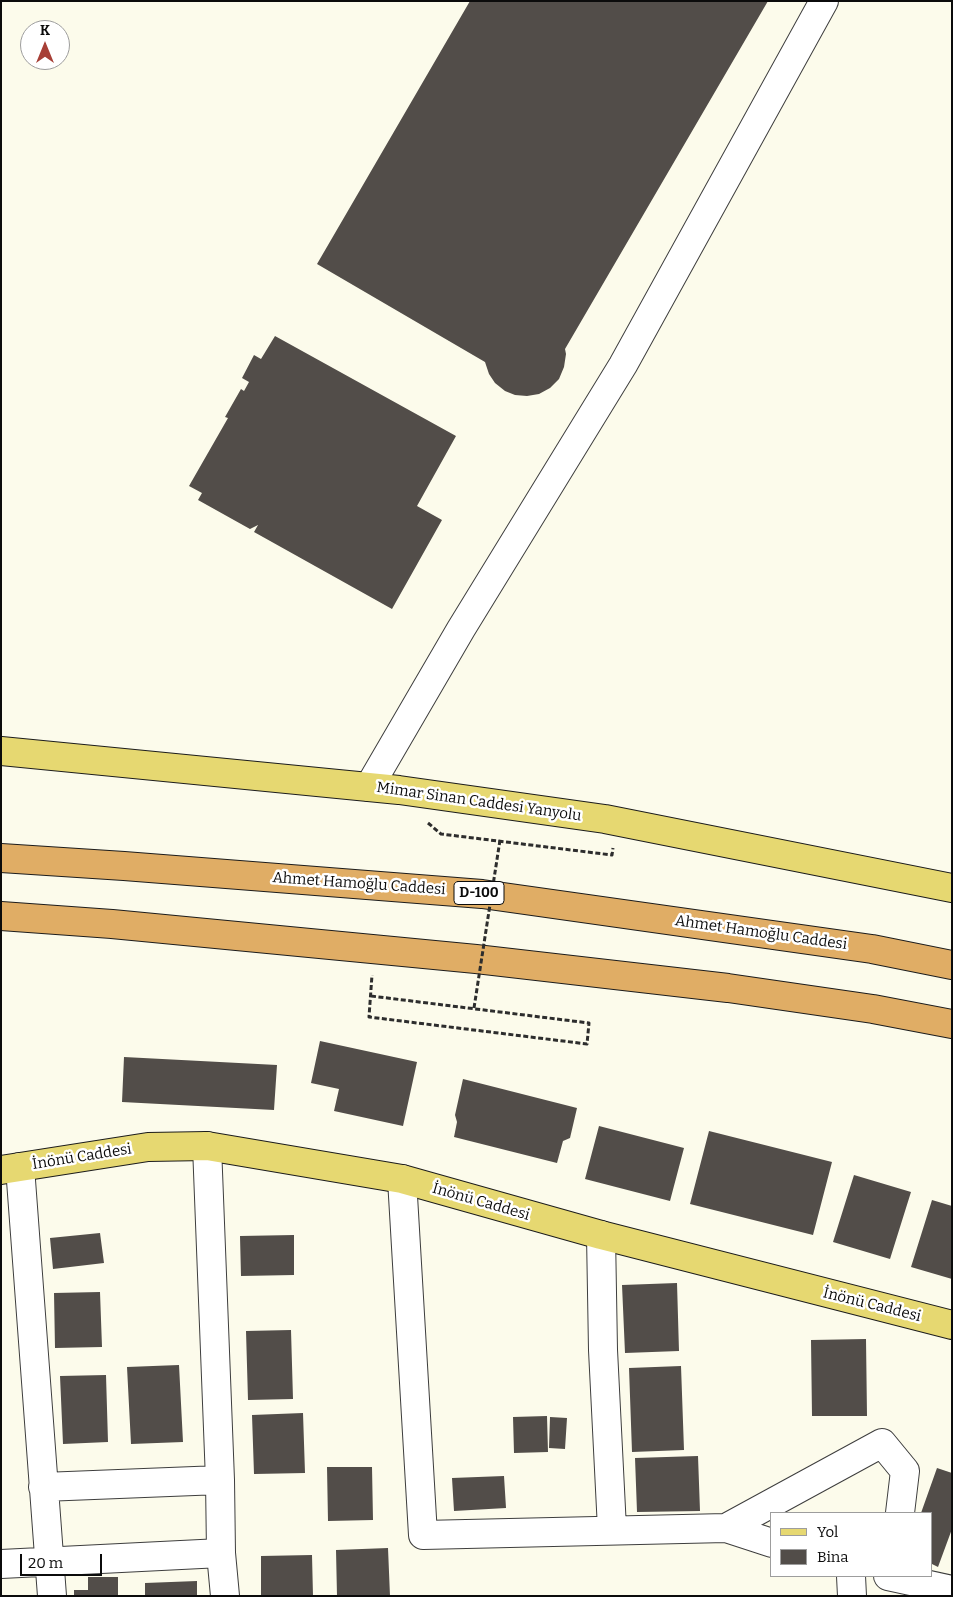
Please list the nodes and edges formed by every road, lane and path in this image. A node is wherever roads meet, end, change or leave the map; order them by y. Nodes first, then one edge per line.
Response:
1 (824, 1) edge
2 (1, 751) edge
3 (370, 787) junction
4 (441, 834) dead end
5 (1, 858) edge
6 (952, 888) edge
7 (1, 916) edge
8 (374, 950) junction
9 (952, 965) edge
10 (371, 996) junction
11 (474, 1008) junction
12 (952, 1024) edge
13 (207, 1146) junction
14 (11, 1168) edge
15 (402, 1179) junction
16 (601, 1236) junction
17 (952, 1326) edge
18 (220, 1480) junction
19 (43, 1487) junction
20 (900, 1512) edge
21 (726, 1528) junction
22 (612, 1530) junction
23 (770, 1542) edge
24 (221, 1553) junction
25 (49, 1561) junction
26 (1, 1564) edge
27 (852, 1577) edge
28 (894, 1577) edge
29 (952, 1590) edge
30 (52, 1596) edge
31 (225, 1596) edge
32 (852, 1596) edge

1 - 3 street
2 - 3 main road, Mimar Sinan Caddesi Yanyolu
3 - 6 main road, Mimar Sinan Caddesi Yanyolu
4 - 11 path, bridge
5 - 9 highway, Ahmet Hamoğlu Caddesi / D-100
7 - 8 highway
8 - 10 path
8 - 12 highway
10 - 11 path
10 - 11 path
13 - 14 main road, İnönü Caddesi
13 - 15 main road, İnönü Caddesi
13 - 18 street
14 - 19 street
15 - 16 main road, İnönü Caddesi
15 - 22 street
16 - 17 main road, İnönü Caddesi
16 - 22 street
18 - 19 street
18 - 24 street
19 - 25 street
20 - 21 street
21 - 22 street
21 - 23 street
24 - 25 street
24 - 31 street
25 - 26 street
25 - 30 street
27 - 32 street
28 - 29 street

